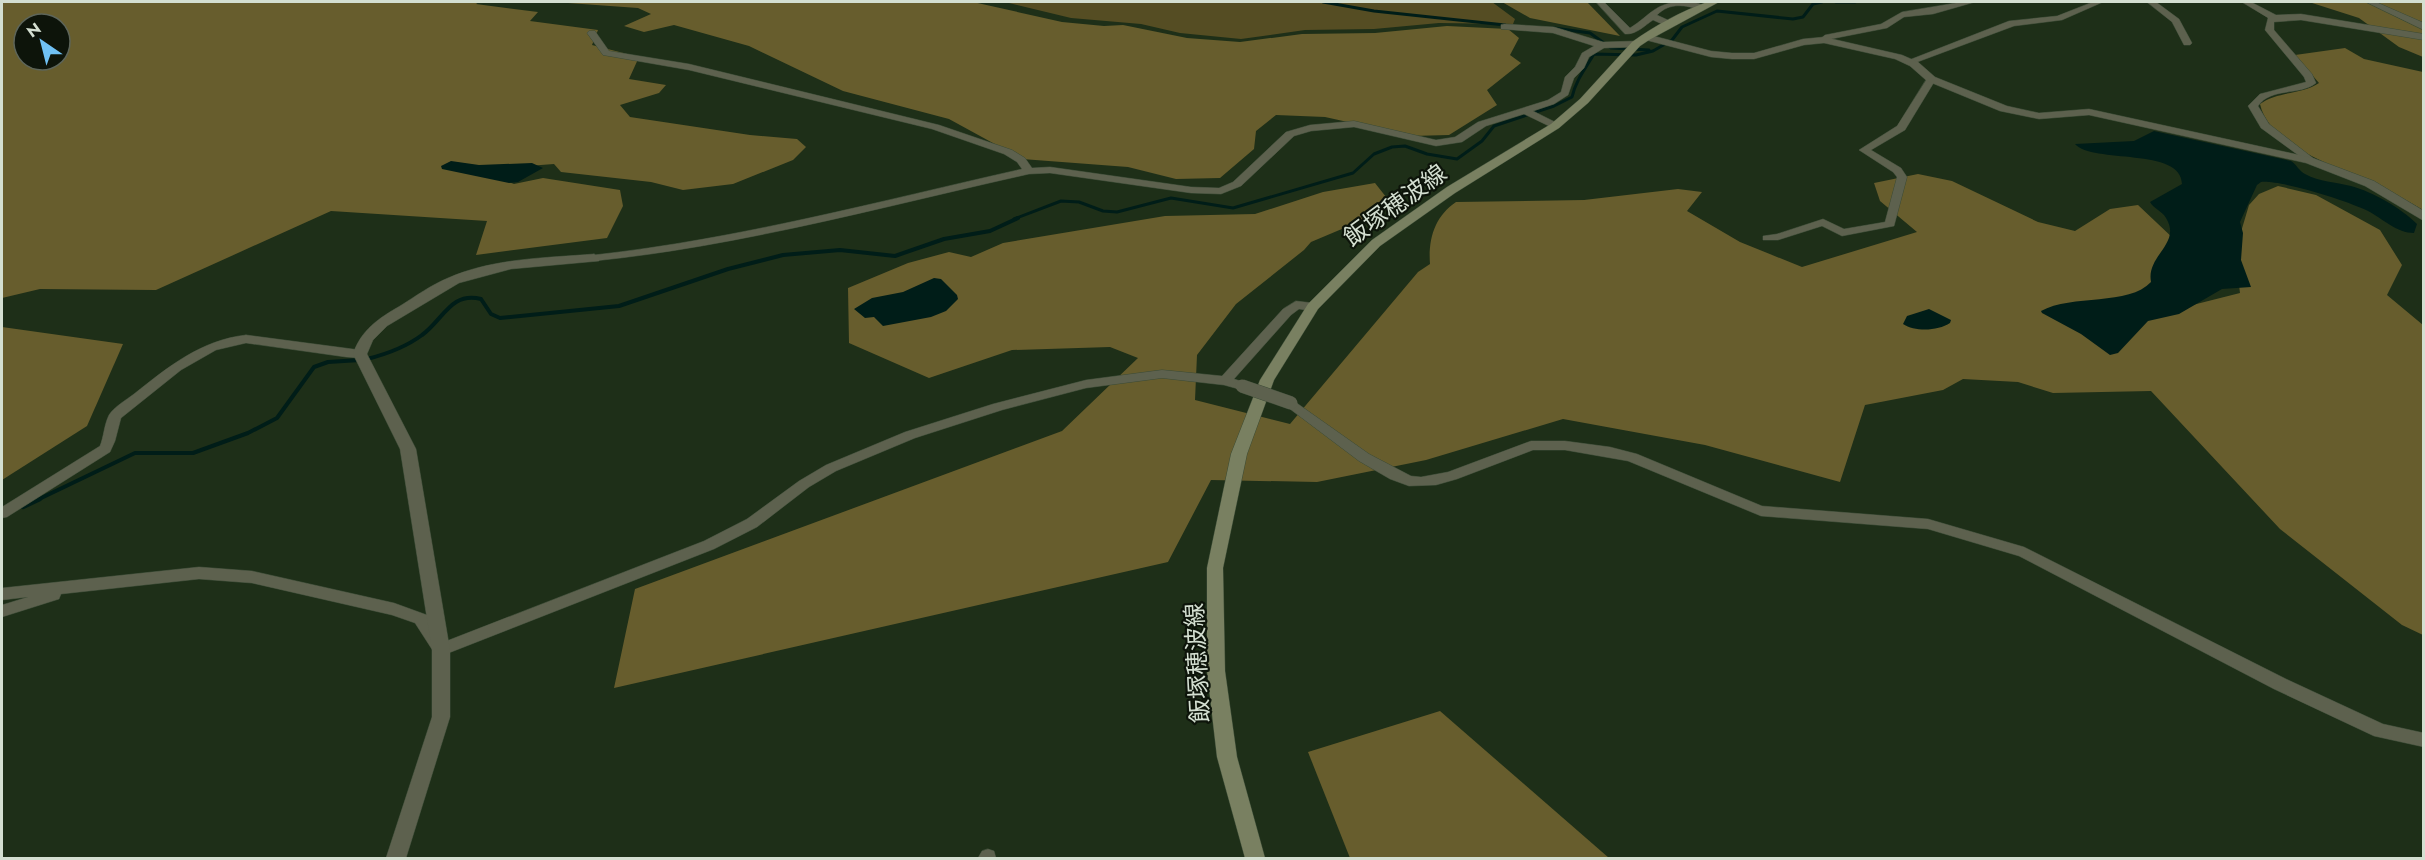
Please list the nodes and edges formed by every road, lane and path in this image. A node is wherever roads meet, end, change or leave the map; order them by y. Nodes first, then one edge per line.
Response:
1 (1600, 2) edge
2 (1971, 2) edge
3 (2099, 2) edge
4 (2151, 2) edge
5 (2246, 2) edge
6 (2370, 2) edge
7 (1708, 4) edge
8 (1652, 16) junction
9 (2274, 18) junction
10 (1667, 23) junction
11 (1504, 27) dead end
12 (2424, 27) edge
13 (592, 33) dead end
14 (2424, 38) edge
15 (1641, 40) junction
16 (1824, 40) junction
17 (2187, 43) dead end
18 (1602, 45) junction
19 (1910, 62) junction
20 (1931, 79) junction
21 (1525, 111) junction
22 (1555, 126) junction
23 (2309, 160) junction
24 (1029, 171) junction
25 (2424, 217) edge
26 (1767, 238) dead end
27 (594, 258) joint
28 (1313, 307) junction
29 (360, 354) junction
30 (1225, 381) junction
31 (2, 513) edge
32 (81, 587) junction
33 (2, 594) edge
34 (2, 610) edge
35 (441, 650) junction
36 (2424, 740) edge
37 (396, 858) edge
38 (1255, 858) edge

1 - 8 street
2 - 16 street
3 - 19 street
4 - 17 street
5 - 9 street
6 - 12 street
7 - 8 street
7 - 10 main road, 飯塚穂波線
8 - 10 street
9 - 14 street
9 - 23 street
10 - 15 main road, 飯塚穂波線
11 - 18 street
13 - 24 street
15 - 16 street
15 - 18 street
15 - 22 main road, 飯塚穂波線
16 - 19 street
18 - 21 street
19 - 20 street
20 - 23 street
20 - 26 street
21 - 22 street
21 - 24 street
22 - 28 main road, 飯塚穂波線
23 - 25 street
24 - 27 street
27 - 29 street
28 - 30 street
28 - 38 main road, 飯塚穂波線
29 - 31 street
29 - 35 street
30 - 35 street
30 - 36 street, bridge
32 - 33 street
32 - 34 street
32 - 35 street
35 - 37 street

